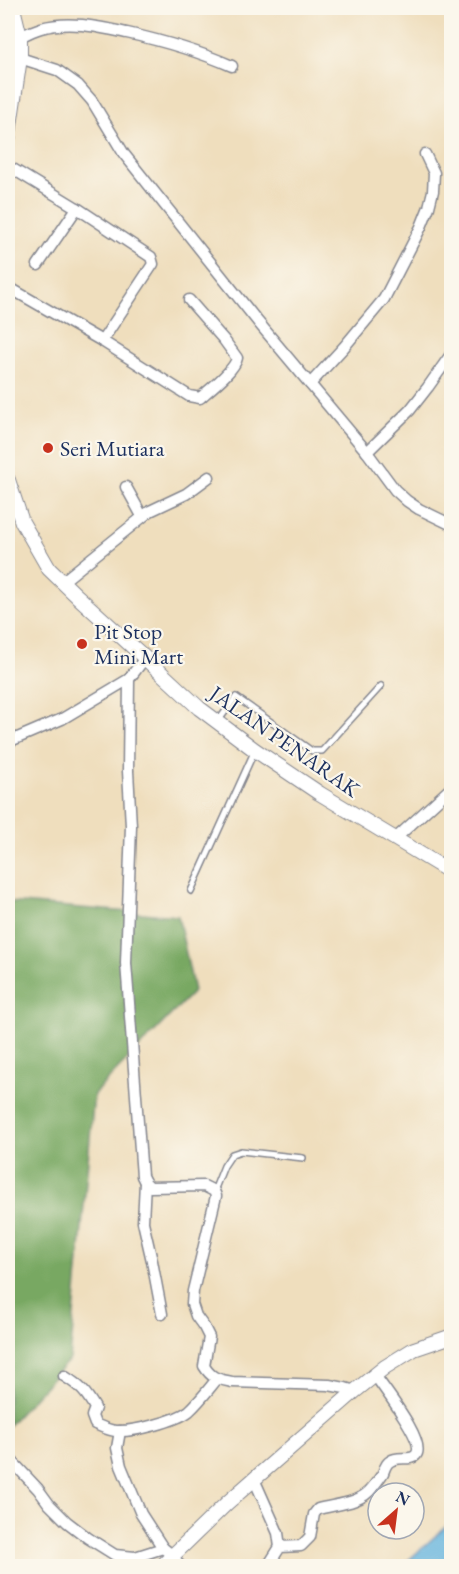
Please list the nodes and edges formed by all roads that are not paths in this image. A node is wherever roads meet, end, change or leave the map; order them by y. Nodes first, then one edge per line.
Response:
1 (13, 8) edge
2 (17, 47) edge
3 (232, 66) dead end
4 (8, 139) edge
5 (425, 154) dead end
6 (8, 166) edge
7 (77, 208) junction
8 (38, 265) dead end
9 (8, 287) edge
10 (189, 300) dead end
11 (102, 341) junction
12 (452, 353) edge
13 (310, 384) junction
14 (367, 452) junction
15 (209, 477) dead end
16 (8, 480) edge
17 (126, 487) dead end
18 (10, 497) edge
19 (142, 516) junction
20 (452, 525) edge
21 (62, 582) junction
22 (146, 658) junction
23 (129, 679) junction
24 (381, 686) dead end
25 (218, 722) junction
26 (8, 742) edge
27 (255, 750) junction
28 (452, 787) edge
29 (395, 839) junction
30 (452, 873) edge
31 (191, 891) dead end
32 (303, 1158) dead end
33 (145, 1182) junction
34 (214, 1191) junction
35 (162, 1314) dead end
36 (452, 1336) edge
37 (375, 1375) junction
38 (64, 1376) dead end
39 (217, 1379) junction
40 (355, 1391) junction
41 (120, 1431) junction
42 (8, 1457) edge
43 (254, 1479) junction
44 (280, 1547) junction
45 (171, 1557) edge
46 (162, 1566) edge
47 (268, 1566) edge

1 - 2 street
2 - 3 street
2 - 4 street
2 - 13 street
5 - 13 street
6 - 7 street
7 - 8 street
7 - 11 street
9 - 11 street
10 - 11 street
12 - 14 street
13 - 14 street
14 - 20 street
15 - 19 street
16 - 18 street, JALAN PENARAK
17 - 19 street
18 - 21 street, JALAN PENARAK
19 - 21 street
21 - 22 street, JALAN PENARAK
22 - 23 street
22 - 25 street, JALAN PENARAK
23 - 26 street
23 - 33 street
24 - 25 lane
25 - 27 street, JALAN PENARAK
27 - 29 street, JALAN PENARAK
27 - 31 lane
28 - 29 street
29 - 30 street, JALAN PENARAK
32 - 34 lane
33 - 34 street
33 - 35 street
34 - 39 street
36 - 37 street
37 - 40 street
37 - 44 street
38 - 41 street
39 - 40 street
39 - 41 street
40 - 43 street
41 - 45 street
42 - 45 street
43 - 44 street
43 - 45 street
44 - 47 street
45 - 46 street

